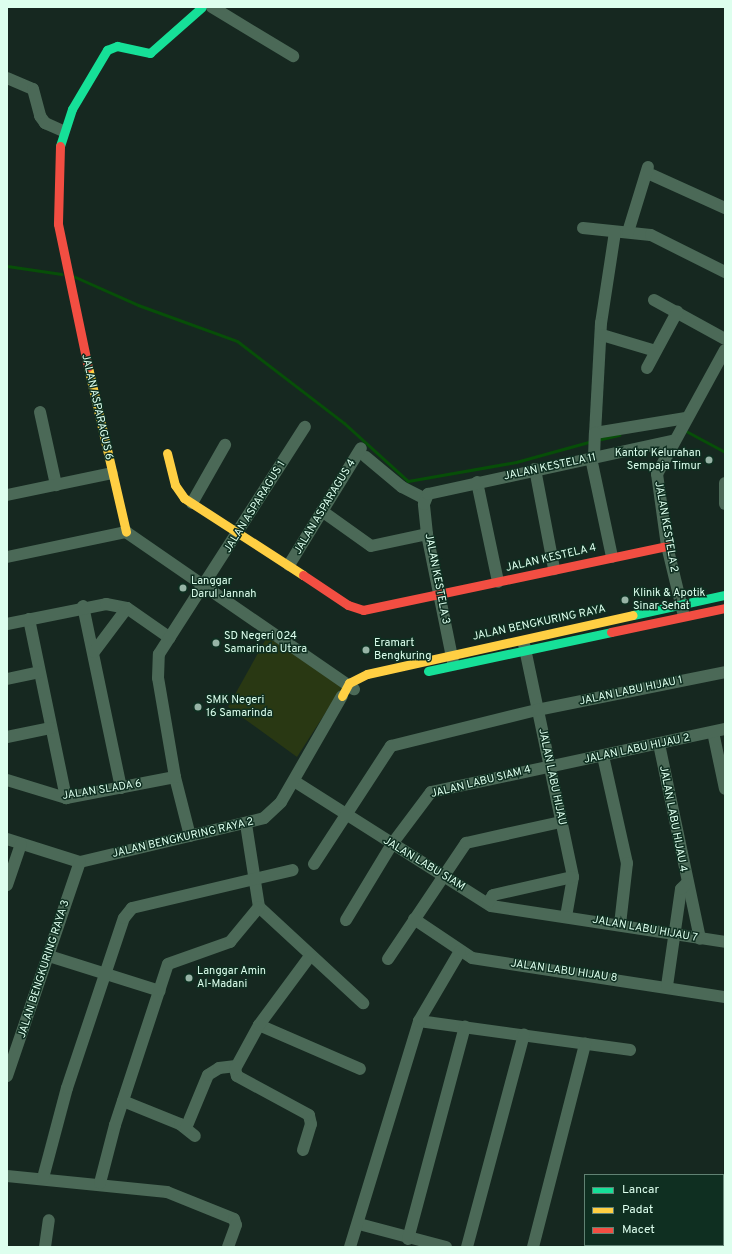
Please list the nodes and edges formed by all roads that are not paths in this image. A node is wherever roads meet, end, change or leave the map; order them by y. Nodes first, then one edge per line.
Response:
1 (202, 7) edge
2 (212, 7) edge
3 (293, 56) dead end
4 (7, 78) edge
5 (63, 131) junction
6 (725, 208) edge
7 (583, 228) dead end
8 (615, 232) junction
9 (628, 232) junction
10 (725, 272) edge
11 (654, 300) dead end
12 (677, 312) junction
13 (602, 335) junction
14 (725, 339) edge
15 (725, 350) edge
16 (656, 351) junction
17 (647, 368) dead end
18 (40, 412) dead end
19 (682, 425) junction
20 (305, 427) dead end
21 (595, 436) junction
22 (672, 441) junction
23 (225, 445) dead end
24 (167, 454) dead end
25 (593, 456) junction
26 (535, 469) junction
27 (112, 473) junction
28 (477, 482) junction
29 (725, 483) edge
30 (56, 485) junction
31 (7, 495) edge
32 (426, 496) junction
33 (192, 503) junction
34 (725, 504) edge
35 (322, 511) junction
36 (126, 532) junction
37 (240, 532) junction
38 (427, 534) junction
39 (667, 546) junction
40 (7, 557) edge
41 (612, 557) junction
42 (289, 565) junction
43 (554, 569) junction
44 (498, 582) junction
45 (204, 586) junction
46 (440, 595) junction
47 (725, 595) edge
48 (83, 606) junction
49 (127, 608) junction
50 (725, 608) edge
51 (683, 610) junction
52 (29, 619) junction
53 (7, 624) edge
54 (170, 638) junction
55 (523, 638) junction
56 (526, 651) junction
57 (94, 652) junction
58 (453, 660) junction
59 (39, 672) junction
60 (725, 672) edge
61 (7, 679) edge
62 (357, 683) junction
63 (342, 696) joint
64 (537, 710) junction
65 (51, 728) junction
66 (725, 729) edge
67 (713, 732) junction
68 (7, 737) edge
69 (659, 744) junction
70 (603, 756) junction
71 (548, 767) junction
72 (175, 777) junction
73 (7, 780) edge
74 (294, 781) junction
75 (121, 788) junction
76 (725, 788) edge
77 (66, 798) junction
78 (344, 815) junction
79 (561, 822) junction
80 (246, 824) junction
81 (190, 836) junction
82 (7, 839) edge
83 (21, 844) junction
84 (392, 844) junction
85 (80, 862) junction
86 (314, 864) dead end
87 (293, 870) dead end
88 (442, 875) junction
89 (572, 877) junction
90 (256, 878) junction
91 (686, 884) junction
92 (7, 885) edge
93 (488, 903) junction
94 (260, 907) junction
95 (566, 916) junction
96 (414, 919) junction
97 (346, 920) dead end
98 (620, 924) junction
99 (674, 934) junction
100 (700, 939) junction
101 (725, 942) edge
102 (460, 951) junction
103 (49, 956) junction
104 (310, 956) junction
105 (388, 959) dead end
106 (107, 973) junction
107 (667, 986) junction
108 (160, 991) junction
109 (725, 997) edge
110 (363, 1003) dead end
111 (419, 1021) junction
112 (259, 1024) junction
113 (465, 1027) junction
114 (524, 1035) junction
115 (585, 1044) junction
116 (630, 1050) dead end
117 (236, 1066) junction
118 (360, 1068) dead end
119 (7, 1075) edge
120 (123, 1101) junction
121 (303, 1150) dead end
122 (7, 1176) edge
123 (43, 1178) junction
124 (100, 1183) junction
125 (49, 1220) dead end
126 (359, 1224) junction
127 (408, 1239) junction
128 (45, 1247) edge
129 (228, 1247) edge
130 (350, 1247) edge
131 (446, 1247) edge
132 (468, 1247) edge
133 (533, 1247) edge

1 - 5 street
2 - 3 street
4 - 5 street
5 - 27 street, JALAN ASPARAGUS 6
6 - 9 street
7 - 8 street
8 - 9 street
8 - 13 street
9 - 10 street
11 - 12 street
12 - 14 street
12 - 16 street
13 - 16 street
13 - 21 street
15 - 19 street, JALAN KESTELA 2
16 - 17 street
18 - 30 street
19 - 21 street
19 - 22 street, JALAN KESTELA 2
20 - 37 street, JALAN ASPARAGUS 1
21 - 25 street
22 - 25 street, JALAN KESTELA 11
22 - 39 street, JALAN KESTELA 2
23 - 33 street
24 - 33 street, JALAN KESTELA 4
25 - 26 street, JALAN KESTELA 11
25 - 41 street
26 - 28 street, JALAN KESTELA 11
26 - 43 street
27 - 30 street
27 - 36 street, JALAN ASPARAGUS 6
28 - 32 street, JALAN KESTELA 11
28 - 44 street
29 - 34 street
30 - 31 street
32 - 35 street, JALAN ASPARAGUS 4
32 - 38 street, JALAN KESTELA 3
33 - 37 street, JALAN KESTELA 4
35 - 38 street
35 - 42 street, JALAN ASPARAGUS 4
36 - 40 street
36 - 45 street
37 - 42 street, JALAN KESTELA 4
37 - 45 street, JALAN ASPARAGUS 1
38 - 46 street, JALAN KESTELA 3
39 - 41 street, JALAN KESTELA 4
39 - 51 street, JALAN KESTELA 2
41 - 43 street, JALAN KESTELA 4
42 - 46 street, JALAN KESTELA 4
43 - 44 street, JALAN KESTELA 4
44 - 46 street, JALAN KESTELA 4
45 - 54 street, JALAN ASPARAGUS 1
45 - 62 street
46 - 58 street, JALAN KESTELA 3
47 - 51 street, JALAN BENGKURING RAYA
48 - 49 street
48 - 52 street
48 - 57 street
49 - 54 street
49 - 57 street
50 - 51 street, JALAN BENGKURING RAYA
51 - 55 street, JALAN BENGKURING RAYA
51 - 56 street, JALAN BENGKURING RAYA
52 - 53 street
52 - 59 street
54 - 72 street, JALAN ASPARAGUS 1
55 - 56 street, JALAN LABU HIJAU
55 - 58 street, JALAN BENGKURING RAYA
56 - 58 street, JALAN BENGKURING RAYA
56 - 64 street, JALAN LABU HIJAU
57 - 75 street
58 - 62 street, JALAN BENGKURING RAYA
59 - 61 street
59 - 65 street
60 - 64 street, JALAN LABU HIJAU 1
62 - 63 street, JALAN BENGKURING RAYA 2
63 - 74 street, JALAN BENGKURING RAYA 2
64 - 71 street, JALAN LABU HIJAU
64 - 78 street, JALAN LABU HIJAU 1
65 - 68 street
65 - 77 street
66 - 67 street, JALAN LABU HIJAU 2
67 - 69 street, JALAN LABU HIJAU 2
67 - 76 street
69 - 70 street, JALAN LABU HIJAU 2
69 - 91 street, JALAN LABU HIJAU 4
70 - 71 street, JALAN LABU HIJAU 2
70 - 98 street
71 - 79 street, JALAN LABU HIJAU
71 - 84 street, JALAN LABU SIAM 4
72 - 75 street, JALAN SLADA 6
72 - 81 street, JALAN ASPARAGUS 1
73 - 77 street, JALAN SLADA 6
74 - 78 street, JALAN LABU SIAM
74 - 80 street, JALAN BENGKURING RAYA 2
75 - 77 street, JALAN SLADA 6
78 - 84 street, JALAN LABU SIAM
78 - 86 street, JALAN LABU HIJAU 1
79 - 88 street
79 - 89 street, JALAN LABU HIJAU
80 - 81 street, JALAN BENGKURING RAYA 2
80 - 90 street
81 - 85 street, JALAN BENGKURING RAYA 2
82 - 83 street
83 - 85 street
83 - 92 street
84 - 88 street, JALAN LABU SIAM
84 - 97 street, JALAN LABU SIAM 4
85 - 103 street, JALAN BENGKURING RAYA 3
87 - 90 street
88 - 93 street, JALAN LABU SIAM
88 - 96 street
89 - 93 street
89 - 95 street, JALAN LABU HIJAU
90 - 94 street
90 - 106 street
91 - 99 street
91 - 100 street, JALAN LABU HIJAU 4
93 - 95 street, JALAN LABU SIAM
94 - 104 street
94 - 108 street
95 - 98 street, JALAN LABU HIJAU 7
96 - 102 street, JALAN LABU HIJAU 8
96 - 105 street
98 - 99 street, JALAN LABU HIJAU 7
99 - 100 street, JALAN LABU HIJAU 7
99 - 107 street
100 - 101 street, JALAN LABU HIJAU 7
102 - 107 street, JALAN LABU HIJAU 8
102 - 111 street
103 - 106 street
103 - 119 street, JALAN BENGKURING RAYA 3
104 - 110 street
104 - 112 street
106 - 108 street
106 - 123 street
107 - 109 street, JALAN LABU HIJAU 8
108 - 120 street
111 - 113 street
111 - 126 street
112 - 117 street
112 - 118 street
113 - 114 street
113 - 127 street
114 - 115 street
114 - 132 street
115 - 116 street
115 - 133 street
117 - 120 street
117 - 121 street
120 - 124 street
122 - 123 street
123 - 124 street
124 - 129 street
125 - 128 street
126 - 127 street
126 - 130 street
127 - 131 street

